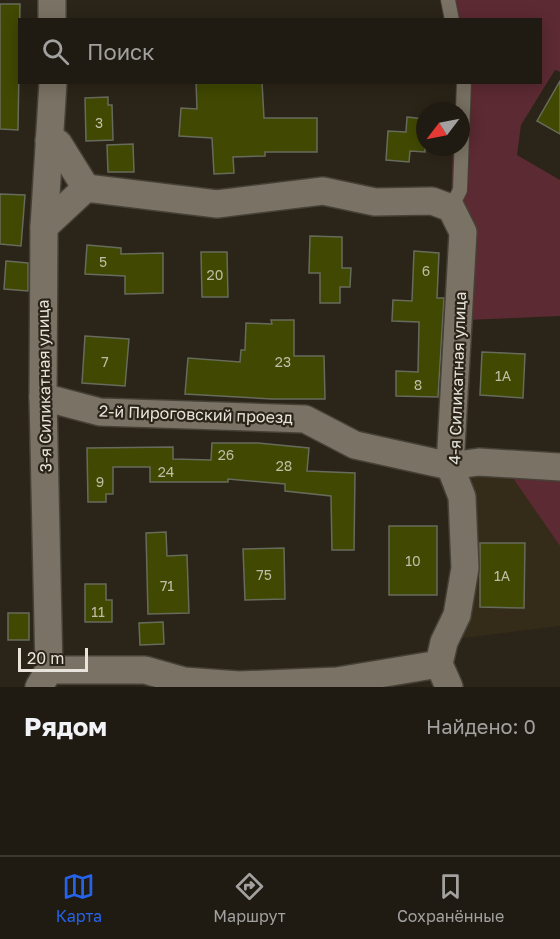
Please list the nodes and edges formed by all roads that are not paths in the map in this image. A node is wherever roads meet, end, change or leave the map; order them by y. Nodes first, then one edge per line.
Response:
1 (52, 0) edge
2 (448, 0) edge
3 (52, 18) edge
4 (452, 18) edge
5 (53, 84) edge
6 (464, 84) edge
7 (49, 140) junction
8 (86, 188) junction
9 (451, 208) junction
10 (44, 227) junction
11 (43, 397) junction
12 (450, 466) junction
13 (560, 467) edge
14 (444, 676) edge
15 (44, 678) edge

1 - 3 street
2 - 4 lane
5 - 7 street, 3-я Силикатная улица
6 - 9 lane
7 - 8 street
7 - 10 street, 3-я Силикатная улица
8 - 9 street
8 - 10 street
9 - 12 street, 4-я Силикатная улица
10 - 11 street, 3-я Силикатная улица
11 - 12 street, 2-й Пироговский проезд
11 - 15 street, 3-я Силикатная улица
12 - 13 street, 2-й Пироговский проезд
12 - 14 street, 4-я Силикатная улица
14 - 15 street

